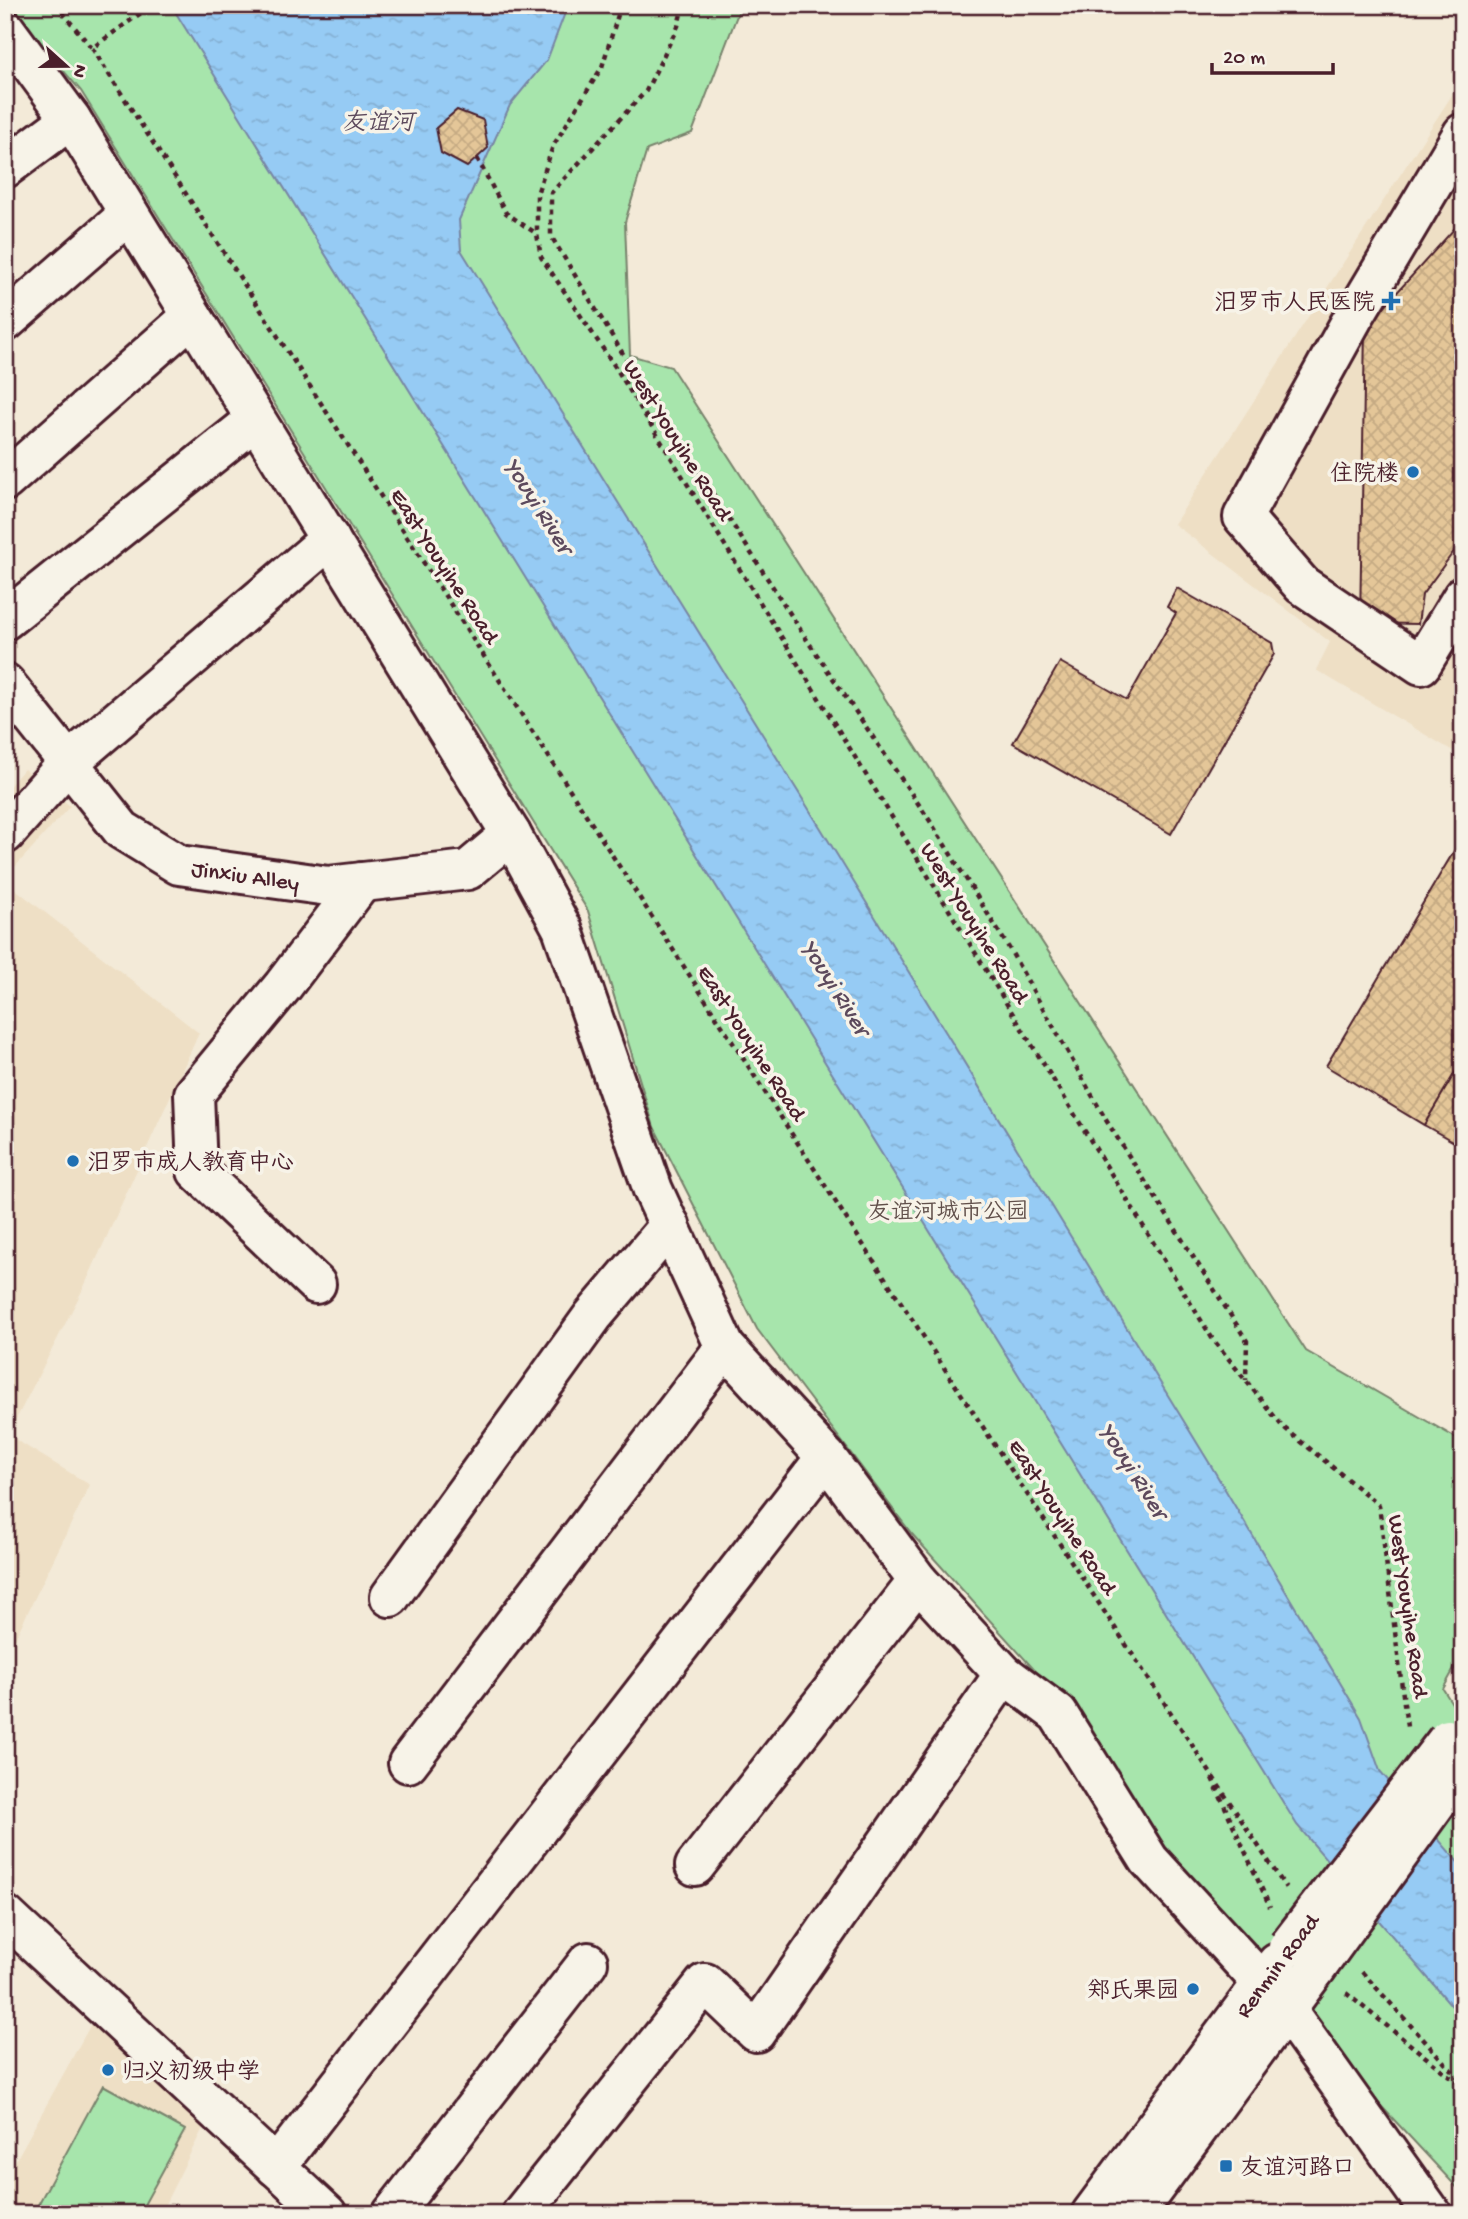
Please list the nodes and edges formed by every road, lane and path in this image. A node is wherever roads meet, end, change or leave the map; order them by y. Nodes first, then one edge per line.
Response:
1 (56, 5) edge
2 (136, 5) edge
3 (621, 5) edge
4 (683, 5) edge
5 (5, 29) edge
6 (92, 48) junction
7 (71, 118) junction
8 (1463, 133) edge
9 (477, 158) dead end
10 (5, 168) edge
11 (129, 214) junction
12 (537, 234) junction
13 (192, 316) junction
14 (5, 322) edge
15 (256, 420) junction
16 (5, 481) edge
17 (330, 539) junction
18 (1463, 596) edge
19 (5, 620) edge
20 (5, 683) edge
21 (68, 763) junction
22 (5, 834) edge
23 (511, 834) junction
24 (362, 881) junction
25 (670, 1225) junction
26 (316, 1284) dead end
27 (725, 1347) junction
28 (1246, 1381) junction
29 (826, 1457) junction
30 (918, 1581) junction
31 (390, 1597) dead end
32 (1004, 1674) junction
33 (1407, 1732) dead end
34 (1458, 1748) edge
35 (1205, 1761) junction
36 (408, 1763) dead end
37 (695, 1866) dead end
38 (1290, 1895) dead end
39 (5, 1915) edge
40 (1302, 1958) junction
41 (588, 1962) dead end
42 (1353, 1963) dead end
43 (1275, 1995) junction
44 (1463, 2085) edge
45 (276, 2167) junction
46 (327, 2214) edge
47 (392, 2214) edge
48 (521, 2214) edge
49 (1091, 2214) edge
50 (1135, 2214) edge
51 (1432, 2214) edge

1 - 6 path, East Youyihe Road
2 - 6 path
3 - 12 path, West Youyihe Road
4 - 28 path
5 - 7 street
6 - 35 path, East Youyihe Road
7 - 10 street
7 - 11 street
8 - 18 street
9 - 12 path
11 - 13 street
11 - 14 street
12 - 28 path, West Youyihe Road
13 - 15 street
13 - 16 street
15 - 17 street
15 - 19 street
17 - 21 street
17 - 23 street
20 - 21 street, Jinxiu Alley
21 - 22 street
21 - 24 street, Jinxiu Alley
23 - 24 street, Jinxiu Alley
23 - 25 street
24 - 26 street
25 - 27 street
25 - 31 street
27 - 29 street
27 - 36 street
28 - 33 path, West Youyihe Road
29 - 30 street
29 - 45 street
30 - 32 street
30 - 37 street
32 - 43 street
32 - 48 street
34 - 40 street, Renmin Road, bridge
35 - 38 path, East Youyihe Road
35 - 40 path
39 - 45 street
40 - 43 street, Renmin Road
40 - 44 path
41 - 47 street
42 - 44 path
43 - 49 street, Renmin Road
43 - 50 street, Renmin Road
43 - 51 street
45 - 46 street

